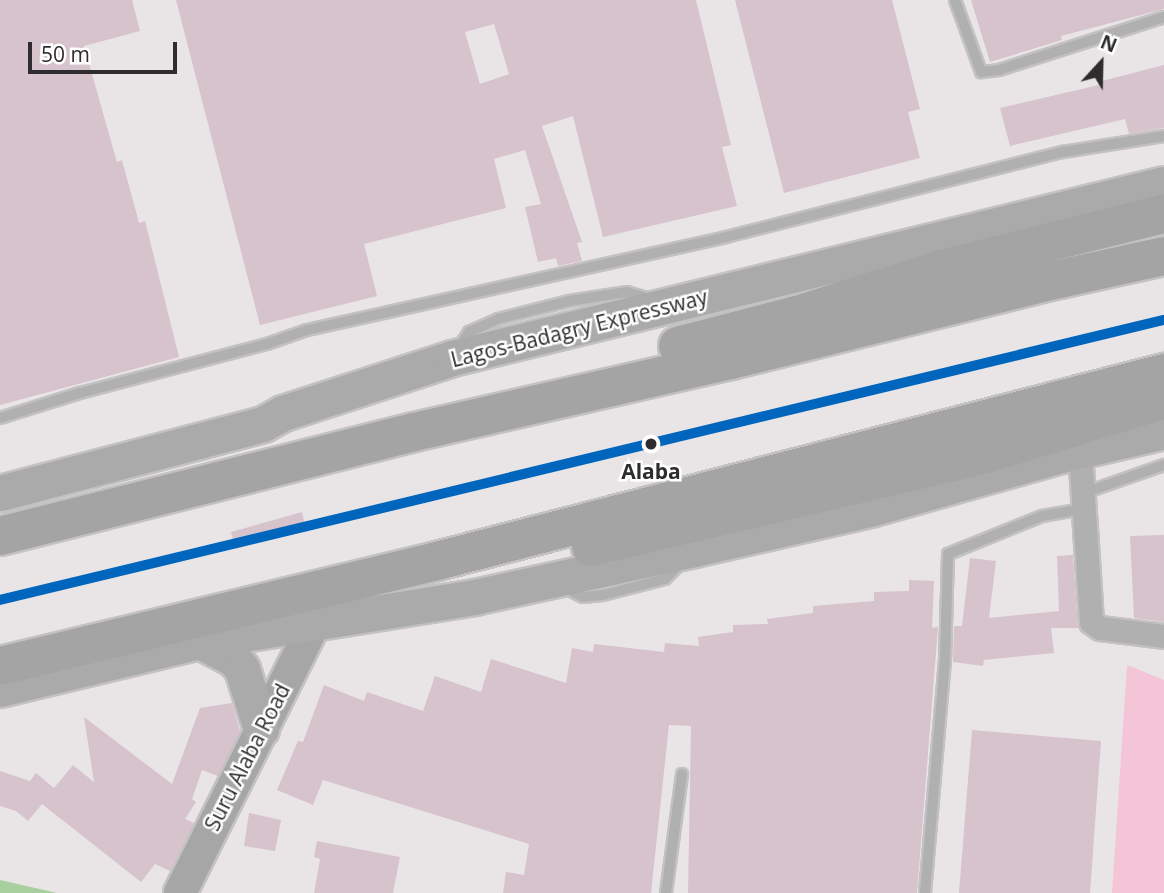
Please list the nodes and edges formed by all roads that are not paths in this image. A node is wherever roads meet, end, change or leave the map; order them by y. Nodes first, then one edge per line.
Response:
1 (955, 0) edge
2 (1164, 18) edge
3 (1164, 136) edge
4 (1164, 184) edge
5 (1154, 216) edge
6 (1164, 256) edge
7 (1164, 373) edge
8 (1164, 401) edge
9 (0, 418) edge
10 (1164, 431) edge
11 (414, 432) junction
12 (1080, 452) junction
13 (1164, 466) edge
14 (0, 493) edge
15 (1083, 501) junction
16 (0, 536) edge
17 (437, 561) junction
18 (315, 622) junction
19 (1164, 636) edge
20 (200, 641) junction
21 (0, 666) edge
22 (0, 689) edge
23 (261, 729) junction
24 (682, 774) dead end
25 (180, 893) edge
26 (666, 893) edge
27 (925, 893) edge

1 - 2 lane
3 - 9 lane
4 - 14 main road, Lagos-Badagry Expressway
5 - 11 highway
6 - 11 highway
7 - 17 highway
8 - 17 highway
10 - 12 main road
11 - 16 highway
12 - 15 street
12 - 18 main road
13 - 15 lane
15 - 19 street
15 - 27 lane
17 - 21 highway
18 - 20 main road
18 - 23 street, Suru Alaba Road
20 - 22 main road
20 - 23 main road
23 - 25 street, Suru Alaba Road
24 - 26 lane

